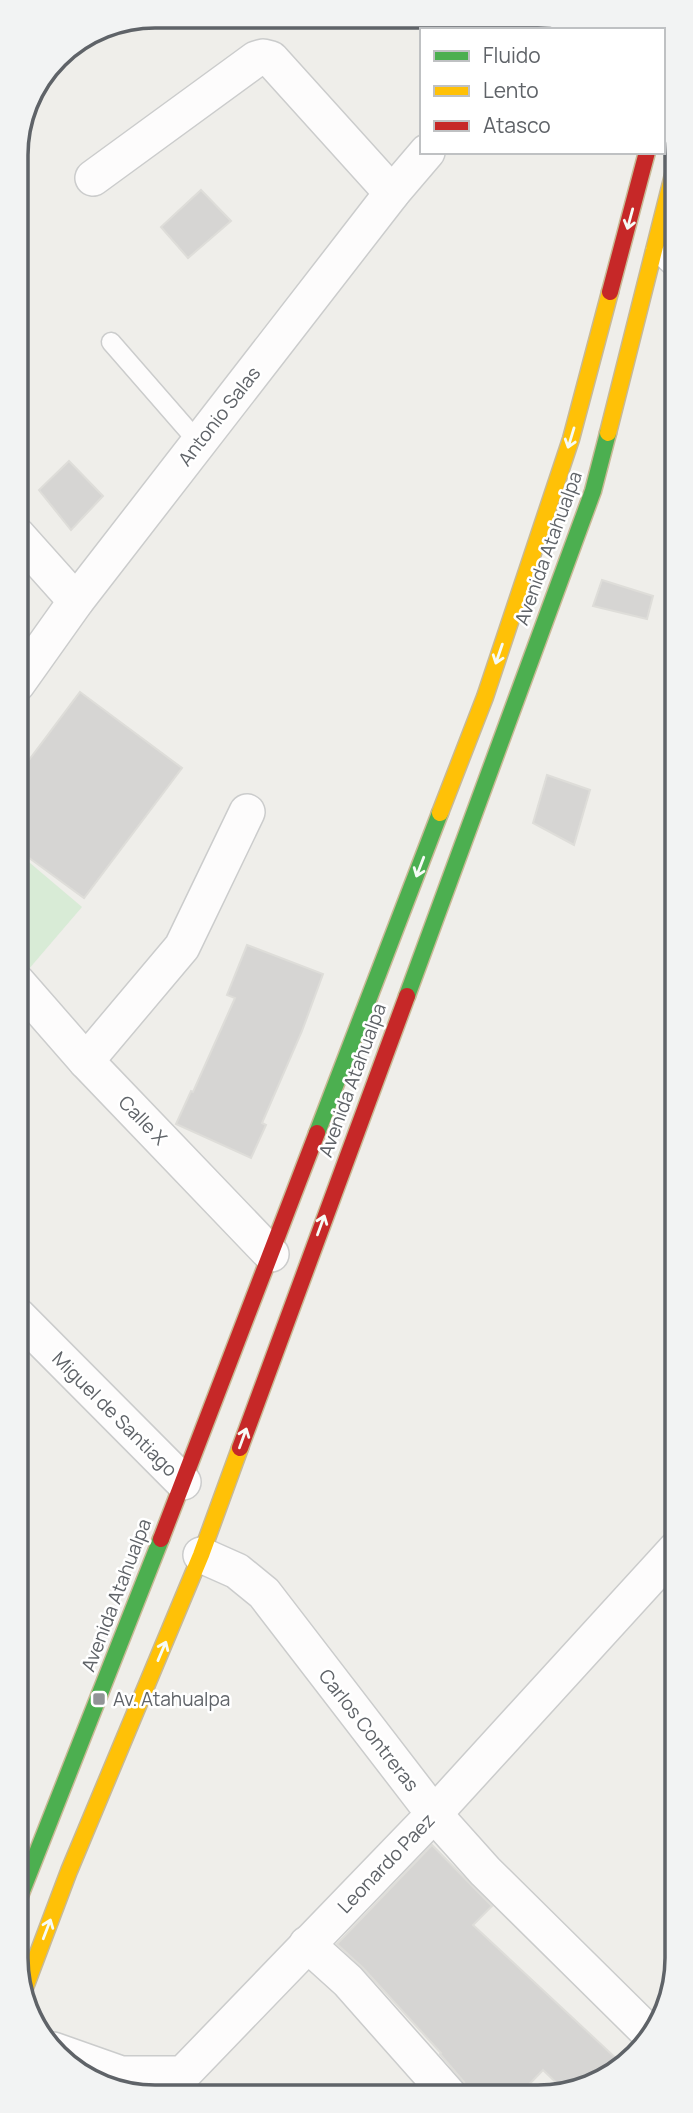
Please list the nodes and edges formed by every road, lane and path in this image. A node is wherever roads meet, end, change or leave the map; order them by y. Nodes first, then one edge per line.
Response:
1 (425, 154) edge
2 (646, 154) edge
3 (93, 178) dead end
4 (392, 193) junction
5 (665, 209) edge
6 (655, 251) junction
7 (665, 260) edge
8 (111, 342) dead end
9 (199, 443) junction
10 (28, 547) edge
11 (76, 601) junction
12 (28, 669) edge
13 (247, 812) dead end
14 (28, 995) edge
15 (86, 1061) junction
16 (271, 1254) junction
17 (28, 1327) edge
18 (183, 1482) junction
19 (201, 1555) junction
20 (665, 1561) edge
21 (434, 1814) junction
22 (28, 1876) edge
23 (307, 1944) junction
24 (29, 1976) edge
25 (644, 2028) edge
26 (78, 2059) edge
27 (192, 2084) edge
28 (440, 2085) edge

1 - 4 street, Antonio Salas
2 -> 16 highway, Avenida Atahualpa
3 - 4 street
4 - 9 street, Antonio Salas
5 - 6 highway, Avenida Atahualpa
6 - 7 lane
19 -> 6 highway, Avenida Atahualpa
8 - 9 lane
9 - 11 street, Antonio Salas
10 - 11 street
11 - 12 street, Antonio Salas
13 - 15 street
14 - 15 street, Calle X
15 - 16 street, Calle X
16 - 18 highway, Avenida Atahualpa
17 - 18 street, Miguel de Santiago
18 - 22 highway, Avenida Atahualpa
19 - 21 street, Carlos Contreras
24 -> 19 highway, Avenida Atahualpa
20 - 21 street, Leonardo Paez
21 - 23 street, Leonardo Paez
21 - 25 street, Carlos Contreras
23 - 27 street, Leonardo Paez
23 - 28 street
26 - 27 street, Leonardo Paez

